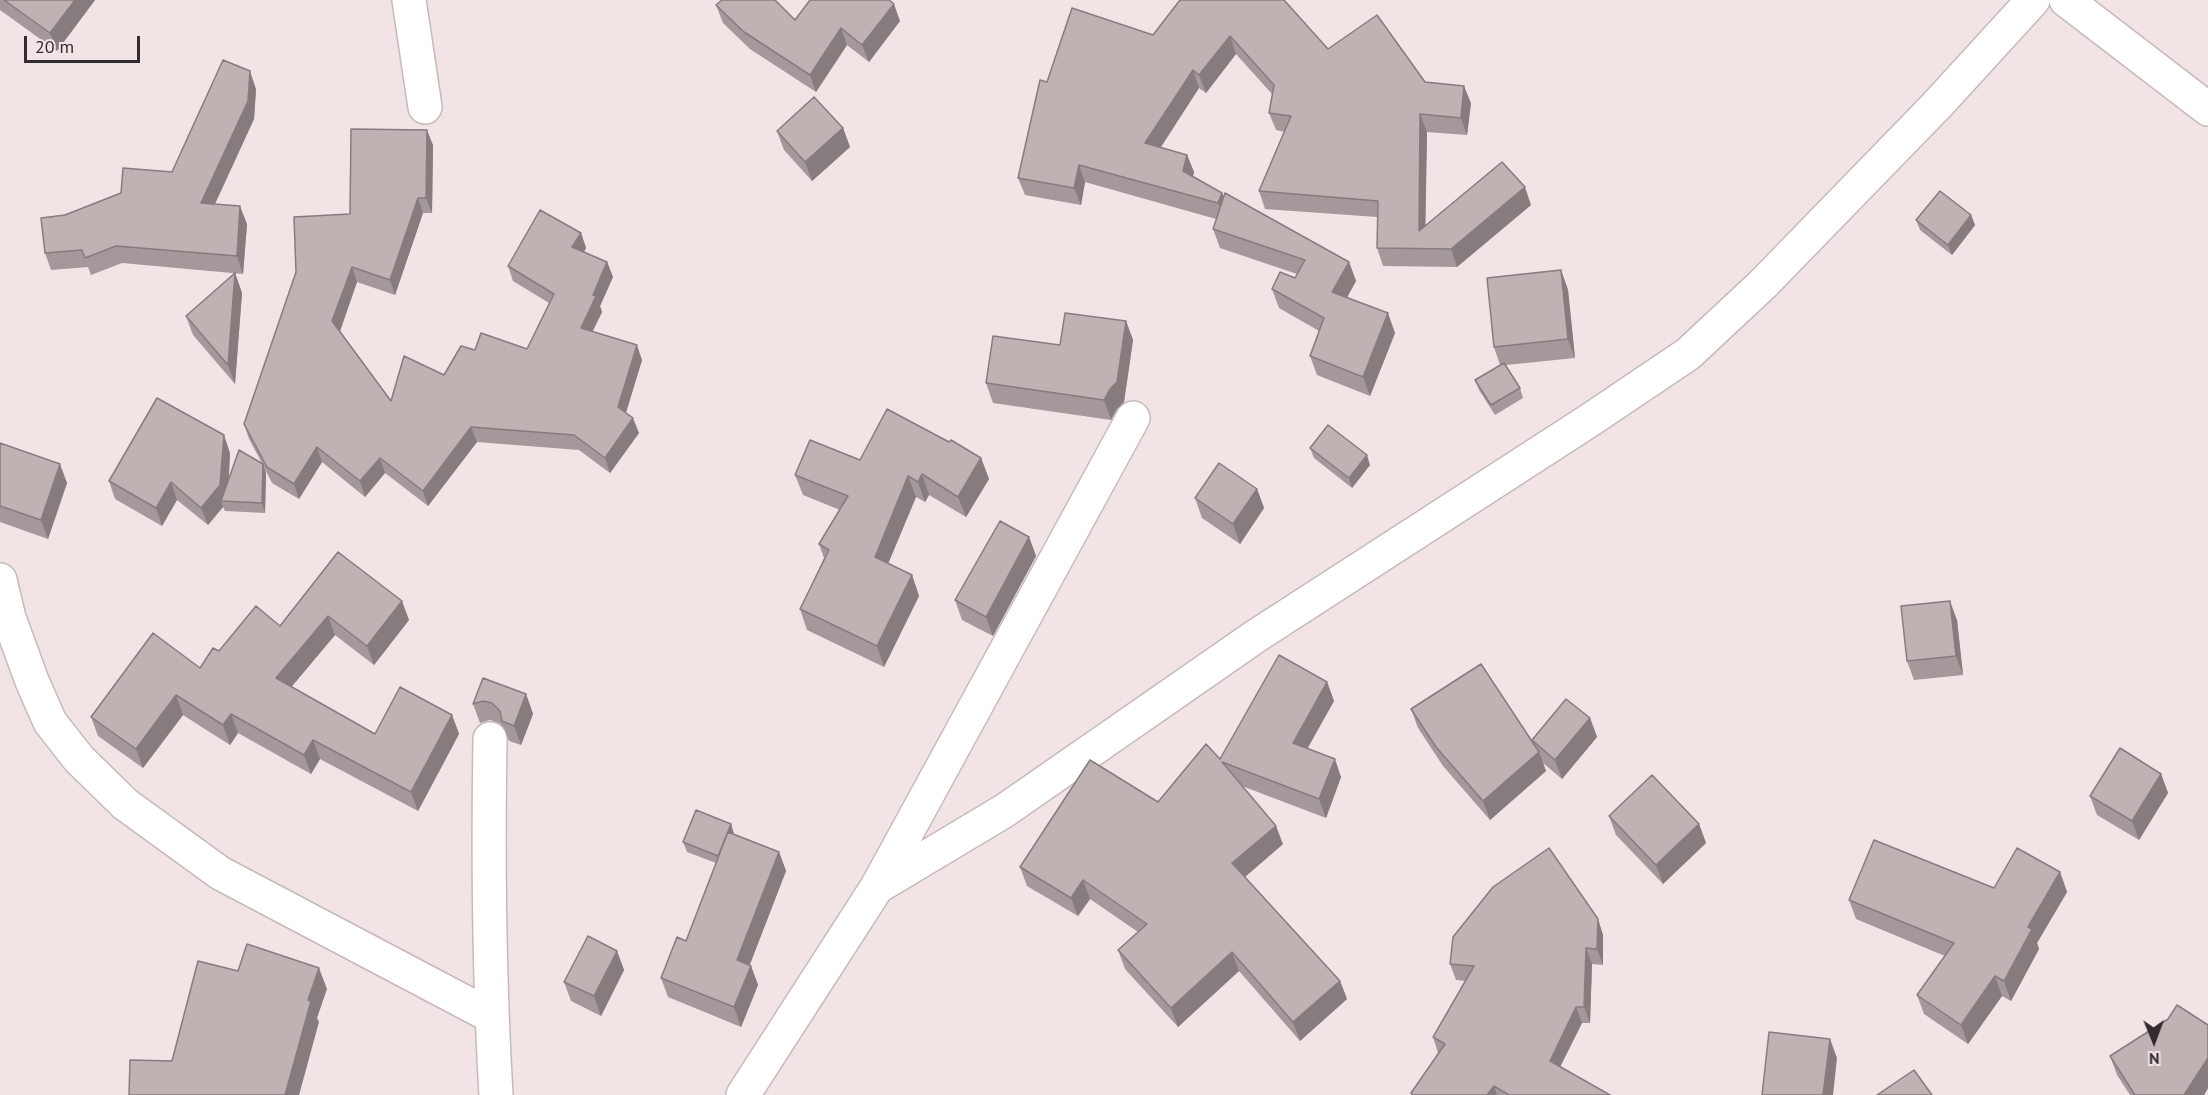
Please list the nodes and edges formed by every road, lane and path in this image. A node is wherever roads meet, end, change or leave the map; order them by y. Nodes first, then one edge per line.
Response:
1 (409, 0) edge
2 (2032, 0) edge
3 (2066, 0) edge
4 (425, 107) dead end
5 (2208, 109) edge
6 (1133, 418) dead end
7 (0, 580) edge
8 (490, 739) dead end
9 (877, 887) junction
10 (491, 1016) junction
11 (496, 1095) edge
12 (743, 1095) edge

1 - 4 street
2 - 9 street
3 - 5 street
6 - 9 street
7 - 10 street
8 - 10 street
9 - 12 street
10 - 11 street

